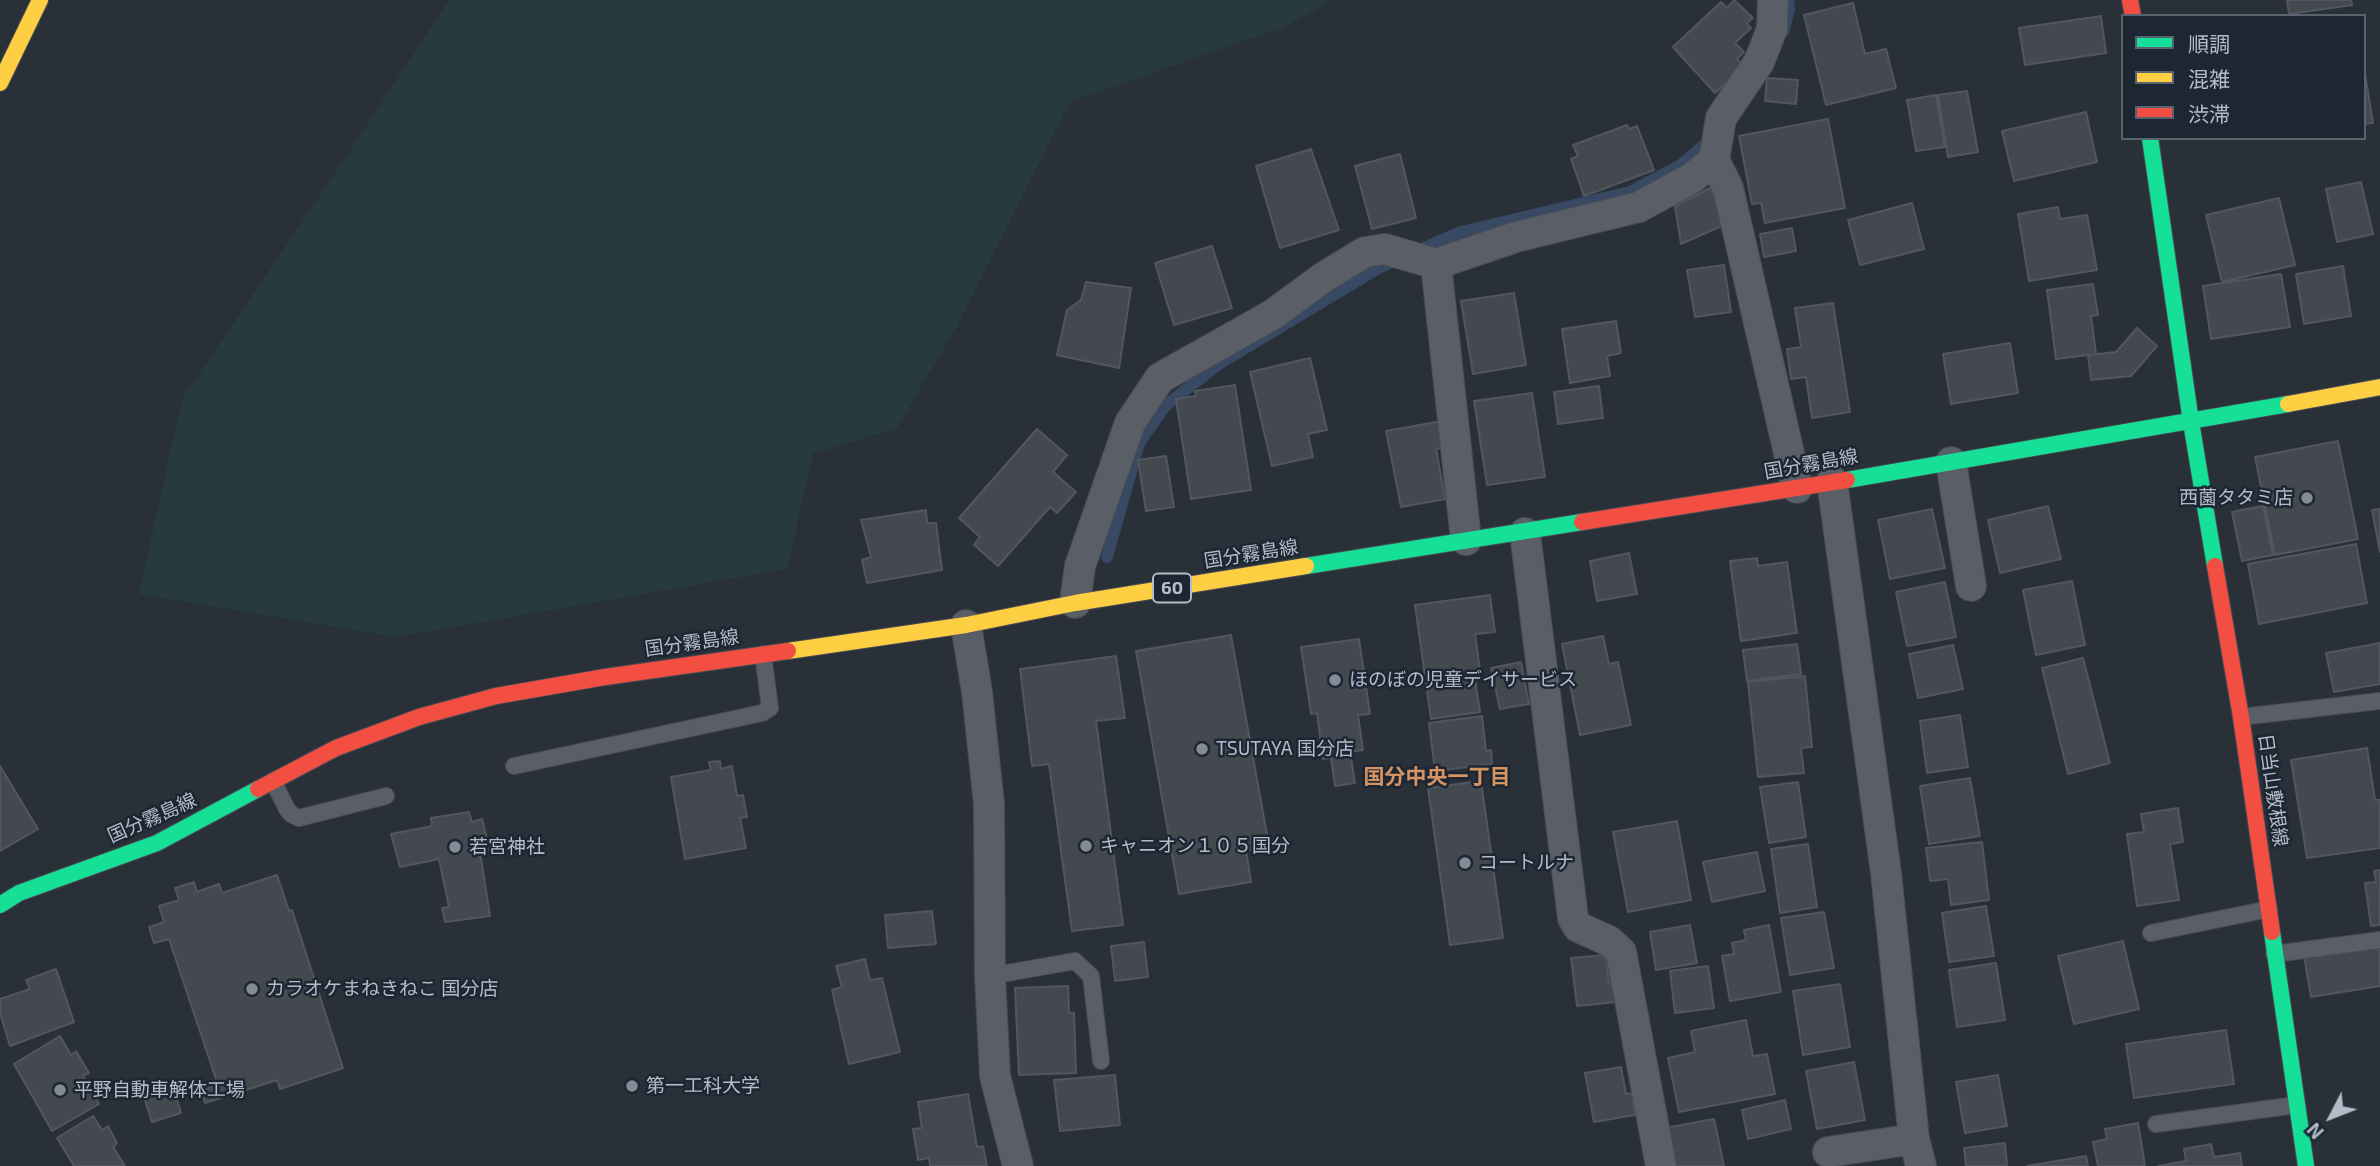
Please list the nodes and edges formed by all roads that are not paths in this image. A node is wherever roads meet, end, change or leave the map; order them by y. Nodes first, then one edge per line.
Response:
1 (40, 0) edge
2 (1773, 0) edge
3 (0, 83) edge
4 (2150, 140) edge
5 (1715, 154) junction
6 (1433, 263) junction
7 (2380, 387) edge
8 (2191, 422) junction
9 (1951, 461) junction
10 (1832, 481) junction
11 (1797, 488) junction
12 (1525, 533) junction
13 (1466, 540) junction
14 (1971, 586) dead end
15 (1075, 603) junction
16 (966, 625) junction
17 (763, 654) junction
18 (2380, 701) edge
19 (2241, 717) junction
20 (514, 766) dead end
21 (273, 781) junction
22 (386, 796) dead end
23 (0, 905) edge
24 (2269, 909) junction
25 (2151, 933) dead end
26 (2380, 940) edge
27 (2274, 954) junction
28 (990, 976) junction
29 (1101, 1061) dead end
30 (2297, 1105) junction
31 (2156, 1124) dead end
32 (1828, 1152) dead end
33 (1917, 1152) edge
34 (1018, 1166) edge
35 (1661, 1166) edge
36 (2306, 1166) edge

1 - 3 main road
2 - 5 street
4 - 8 main road, 日当山敷根線
5 - 6 street
5 - 11 street
6 - 13 street
6 - 15 street
7 - 8 main road, 国分霧島線 / 60
8 - 9 main road, 国分霧島線 / 60
8 - 19 main road, 日当山敷根線
9 - 10 main road, 国分霧島線 / 60
9 - 14 street
10 - 11 main road, 国分霧島線 / 60
10 - 33 street
11 - 12 main road, 国分霧島線 / 60
12 - 13 main road, 国分霧島線 / 60
12 - 35 street
13 - 15 main road, 国分霧島線 / 60
15 - 16 main road, 国分霧島線 / 60
16 - 17 main road, 国分霧島線 / 60
16 - 28 street
17 - 20 lane
17 - 21 main road, 国分霧島線 / 60
18 - 19 lane
19 - 24 main road, 日当山敷根線
21 - 22 lane
21 - 23 main road, 国分霧島線 / 60
24 - 25 lane
24 - 27 main road, 日当山敷根線
26 - 27 lane
27 - 30 main road, 日当山敷根線
28 - 29 lane
28 - 34 street
30 - 31 lane
30 - 36 main road, 日当山敷根線
32 - 33 street

